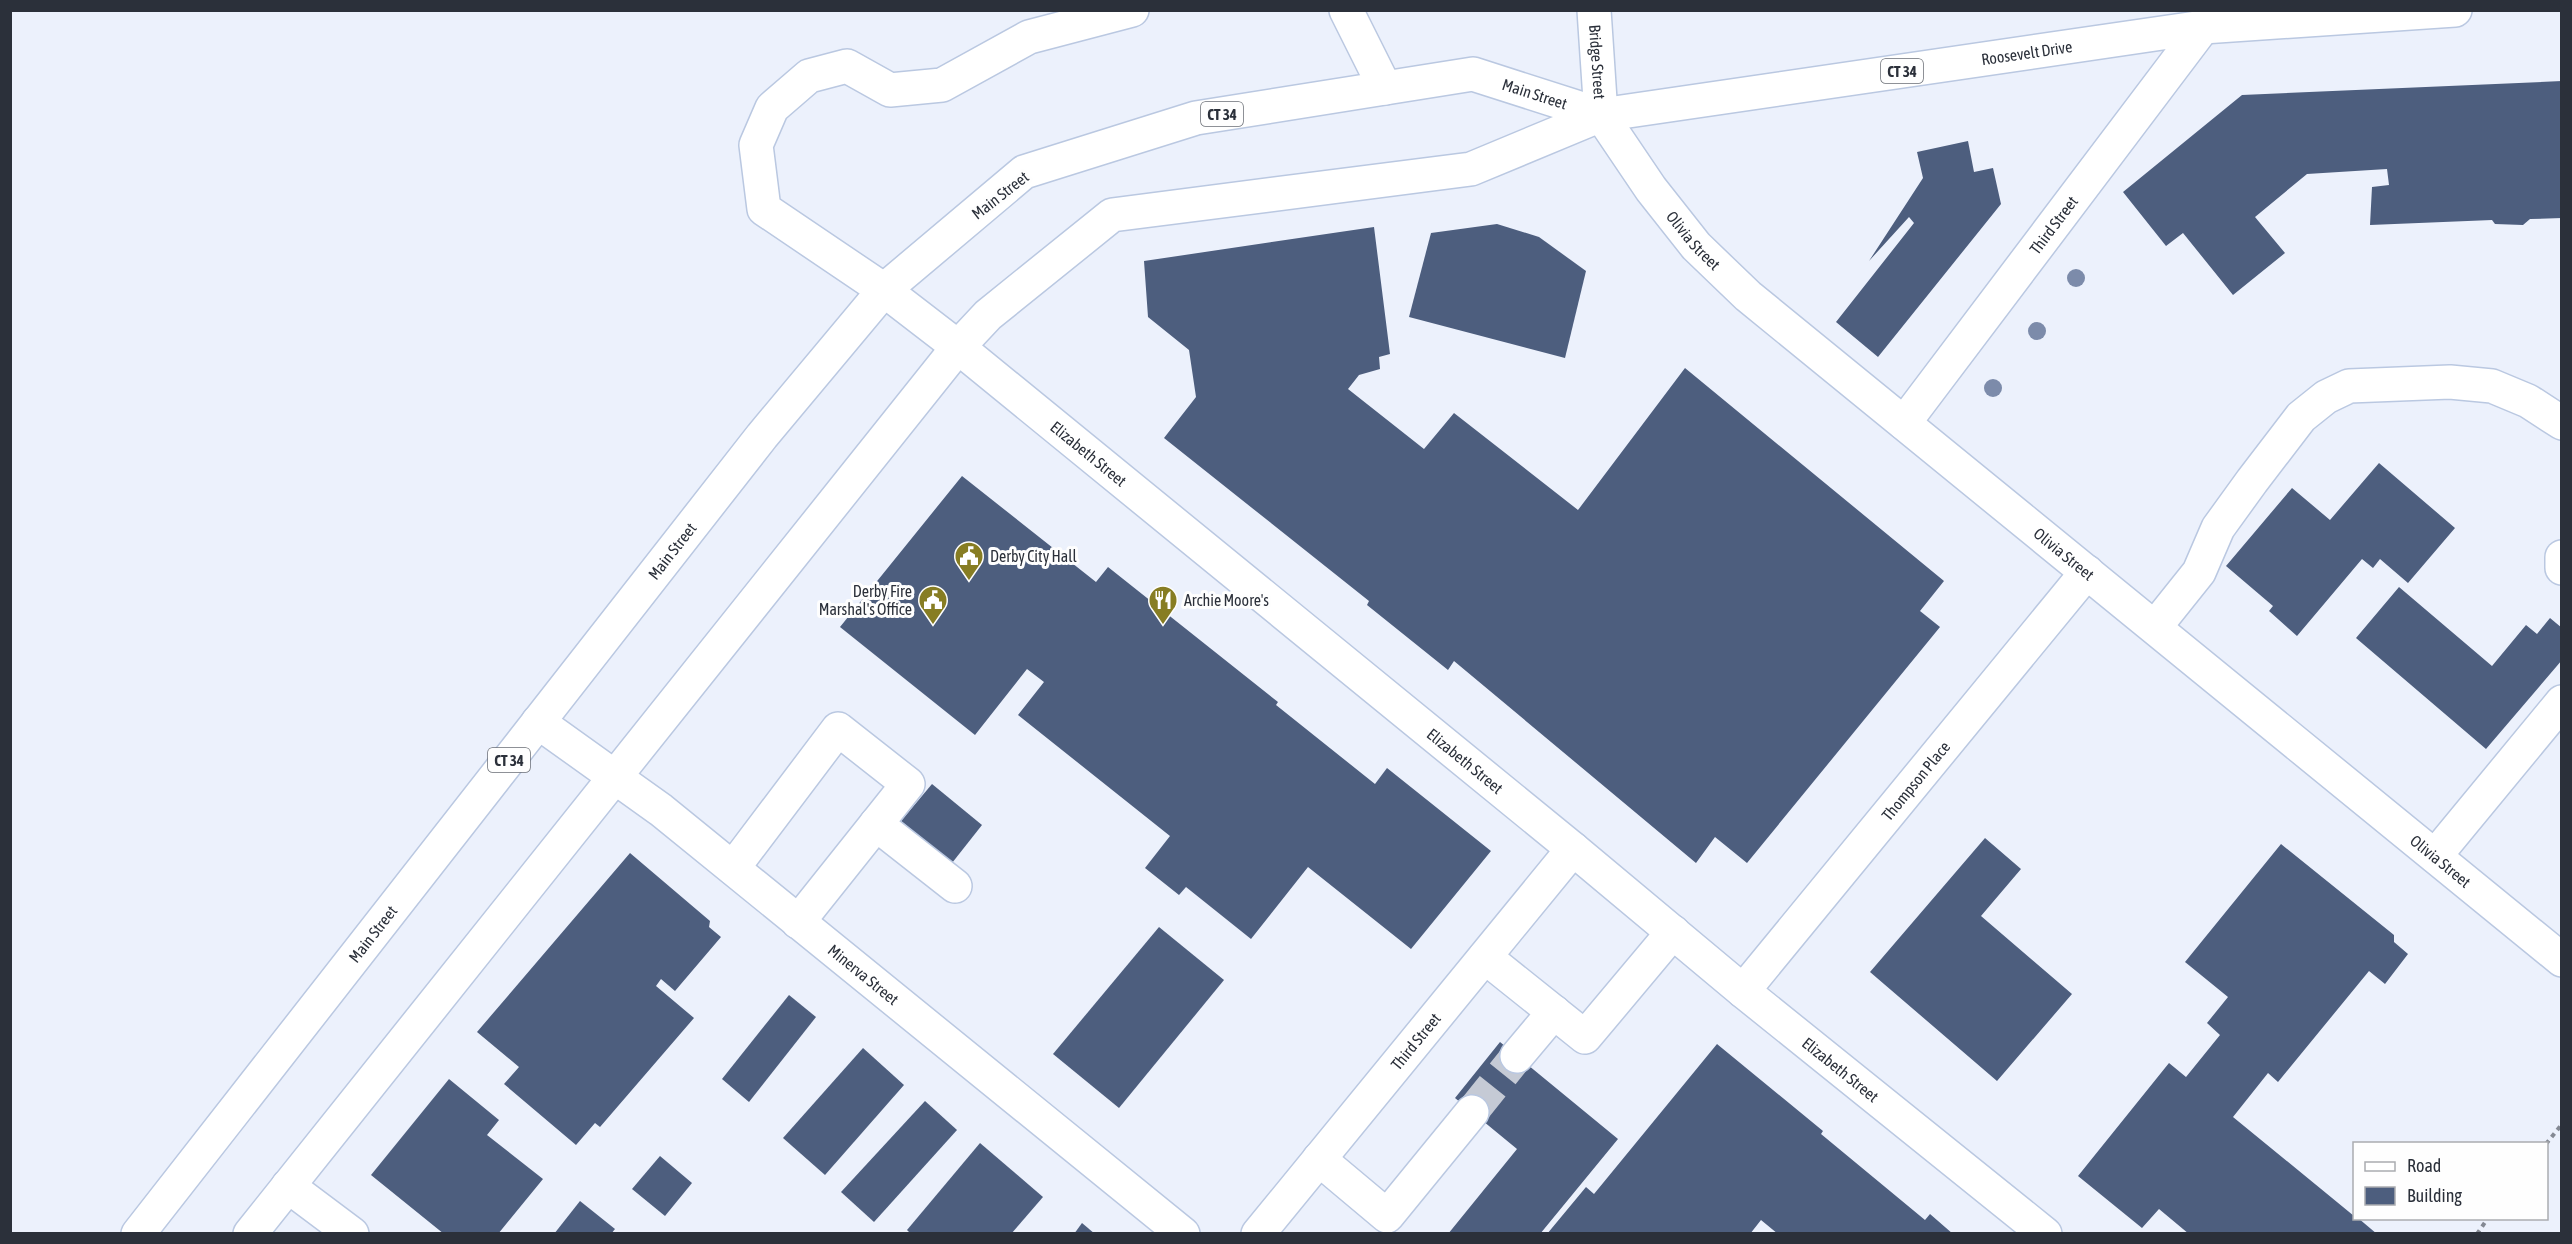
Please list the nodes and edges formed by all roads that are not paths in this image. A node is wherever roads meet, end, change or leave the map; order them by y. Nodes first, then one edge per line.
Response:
1 (1132, 10) edge
2 (1346, 10) edge
3 (1594, 10) edge
4 (2455, 10) edge
5 (2203, 27) junction
6 (1385, 88) junction
7 (1601, 115) junction
8 (884, 290) junction
9 (958, 347) junction
10 (1904, 423) junction
11 (2562, 423) edge
12 (2562, 557) edge
13 (2562, 568) edge
14 (2087, 572) junction
15 (2155, 627) junction
16 (2562, 702) edge
17 (538, 722) junction
18 (613, 776) junction
19 (876, 824) junction
20 (1574, 849) junction
21 (2435, 856) junction
22 (733, 868) junction
23 (955, 886) dead end
24 (798, 922) junction
25 (1673, 932) junction
26 (1485, 957) junction
27 (2562, 960) edge
28 (1743, 991) junction
29 (1554, 1012) junction
30 (1517, 1056) tunnel mouth
31 (1472, 1112) tunnel mouth
32 (1319, 1159) junction
33 (288, 1186) junction
34 (1395, 1225) edge
35 (138, 1233) edge
36 (250, 1233) edge
37 (352, 1233) edge
38 (1183, 1233) edge
39 (1258, 1233) edge
40 (2045, 1233) edge

1 - 8 main road, Elizabeth Street
2 - 6 main road
3 - 7 main road, Bridge Street
4 - 5 main road, Roosevelt Drive / CT 34
5 - 7 main road, Roosevelt Drive / CT 34
5 - 10 main road, Third Street
6 - 7 main road, Main Street / CT 34
6 - 8 main road, Main Street / CT 34
7 - 9 main road, Main Street / CT 34
7 - 10 main road, Olivia Street
8 - 9 main road, Elizabeth Street
8 - 17 main road, Main Street / CT 34
9 - 18 main road, Main Street / CT 34
9 - 20 main road, Elizabeth Street
10 - 14 main road, Olivia Street
11 - 15 main road
12 - 13 main road
14 - 15 main road, Olivia Street
14 - 28 main road, Thompson Place
15 - 21 main road, Olivia Street
16 - 21 main road
17 - 18 main road, Minerva Street
17 - 35 main road, Main Street / CT 34
18 - 22 main road, Minerva Street
18 - 33 main road, Main Street / CT 34
19 - 22 main road
19 - 23 main road
19 - 24 main road
20 - 25 main road, Elizabeth Street
20 - 26 main road, Third Street
21 - 27 main road, Olivia Street
22 - 24 main road, Minerva Street
24 - 38 main road, Minerva Street
25 - 28 main road, Elizabeth Street
25 - 29 main road
26 - 29 main road
26 - 32 main road, Third Street
28 - 40 main road, Elizabeth Street
29 - 30 main road
31 - 34 main road
32 - 34 main road
32 - 39 main road, Third Street
33 - 36 main road, Main Street / CT 34
33 - 37 main road

